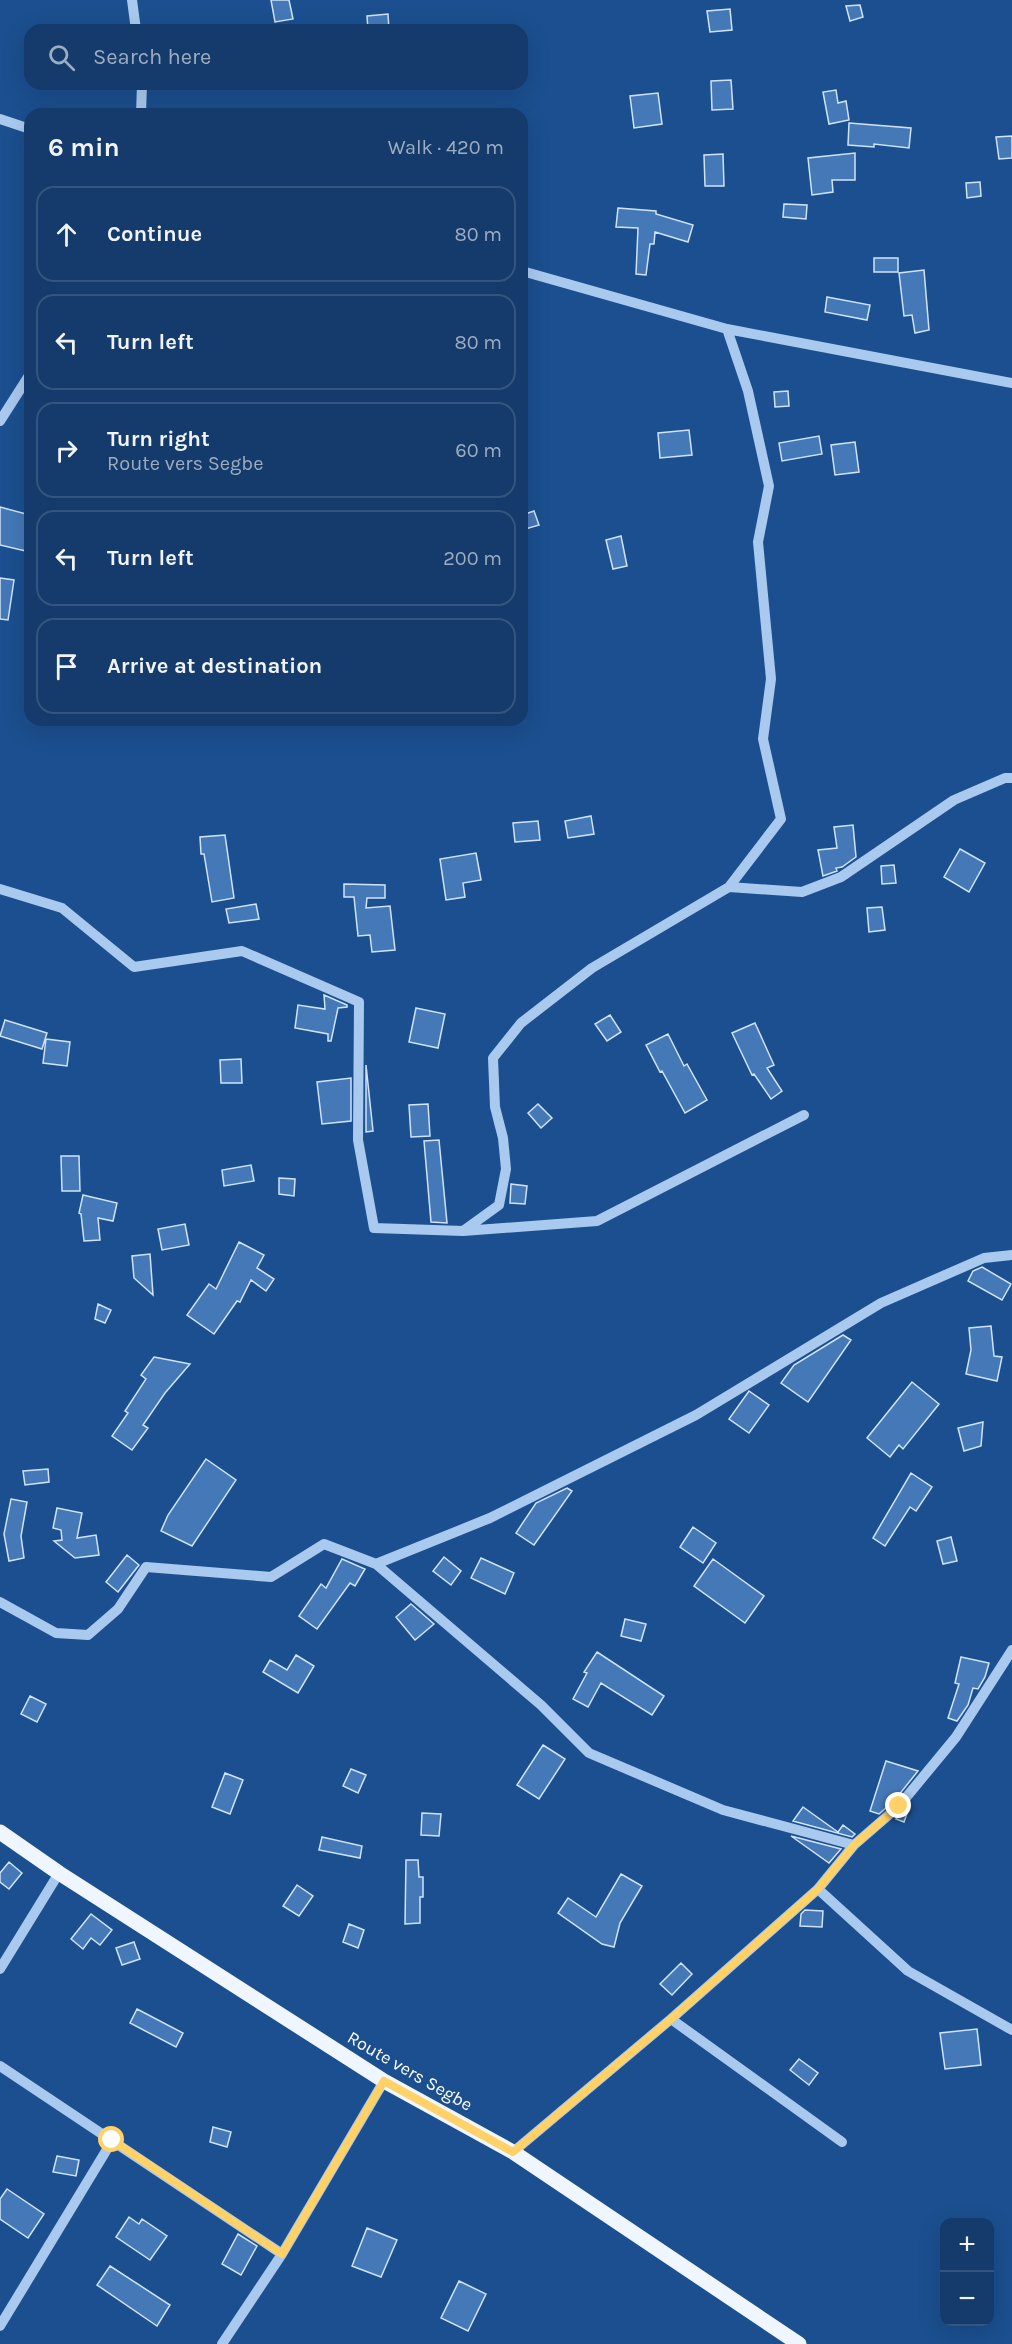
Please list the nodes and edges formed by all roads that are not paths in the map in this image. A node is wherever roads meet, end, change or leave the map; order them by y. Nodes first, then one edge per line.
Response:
1 (132, 0) edge
2 (135, 24) edge
3 (142, 90) edge
4 (141, 108) edge
5 (0, 119) edge
6 (24, 127) edge
7 (528, 273) edge
8 (727, 329) junction
9 (24, 383) edge
10 (1012, 383) edge
11 (0, 420) edge
12 (1012, 777) edge
13 (729, 887) junction
14 (0, 889) edge
15 (804, 1115) dead end
16 (463, 1231) junction
17 (1012, 1255) edge
18 (376, 1564) junction
19 (0, 1602) edge
20 (1012, 1650) edge
21 (0, 1832) edge
22 (854, 1845) junction
23 (59, 1873) junction
24 (818, 1889) junction
25 (0, 1969) edge
26 (671, 2019) junction
27 (1012, 2030) edge
28 (0, 2066) edge
29 (384, 2081) junction
30 (112, 2140) junction
31 (842, 2142) dead end
32 (513, 2152) junction
33 (282, 2254) junction
34 (0, 2326) edge
35 (222, 2344) edge
36 (799, 2344) edge

1 - 2 street
3 - 4 street
5 - 6 street
7 - 8 street
8 - 10 street
8 - 13 street
9 - 11 street
12 - 13 street
13 - 16 street
14 - 16 street
15 - 16 street
17 - 18 street
18 - 19 street
18 - 22 street
20 - 22 street
21 - 23 main road, Route vers Segbe
22 - 24 street
23 - 25 street
23 - 29 main road, Route vers Segbe
24 - 26 street
24 - 27 street
26 - 31 street
26 - 32 street
28 - 30 street
29 - 32 main road, Route vers Segbe
29 - 33 street
30 - 33 street
30 - 34 street
32 - 36 main road, Route vers Segbe
33 - 35 street

